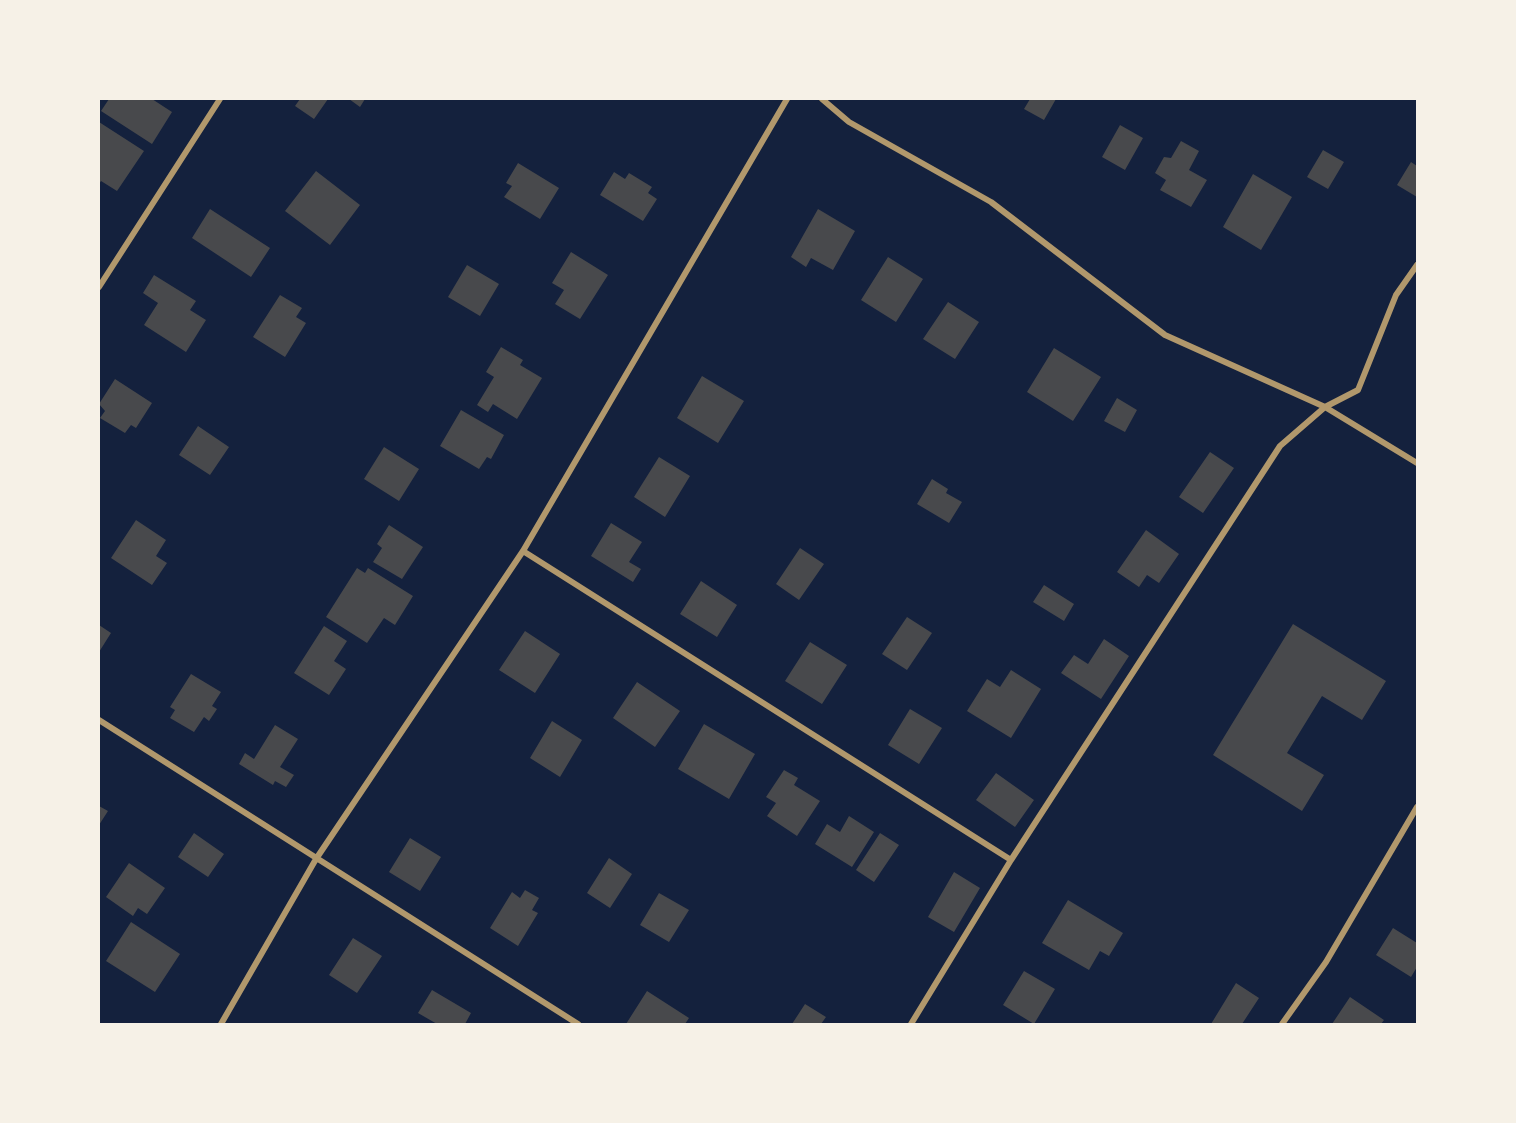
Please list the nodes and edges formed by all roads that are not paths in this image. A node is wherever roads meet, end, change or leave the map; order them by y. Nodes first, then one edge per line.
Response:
1 (220, 99) edge
2 (787, 99) edge
3 (822, 99) edge
4 (1417, 265) edge
5 (99, 287) edge
6 (1325, 407) junction
7 (1417, 463) edge
8 (523, 551) junction
9 (99, 720) edge
10 (1417, 807) edge
11 (316, 859) junction
12 (1011, 860) junction
13 (221, 1024) edge
14 (578, 1024) edge
15 (911, 1024) edge
16 (1282, 1024) edge

1 - 5 street
2 - 8 street
3 - 6 street
4 - 6 street
6 - 7 street
6 - 12 street
8 - 11 street
8 - 12 street
9 - 11 street
10 - 16 street
11 - 13 street
11 - 14 street
12 - 15 street

